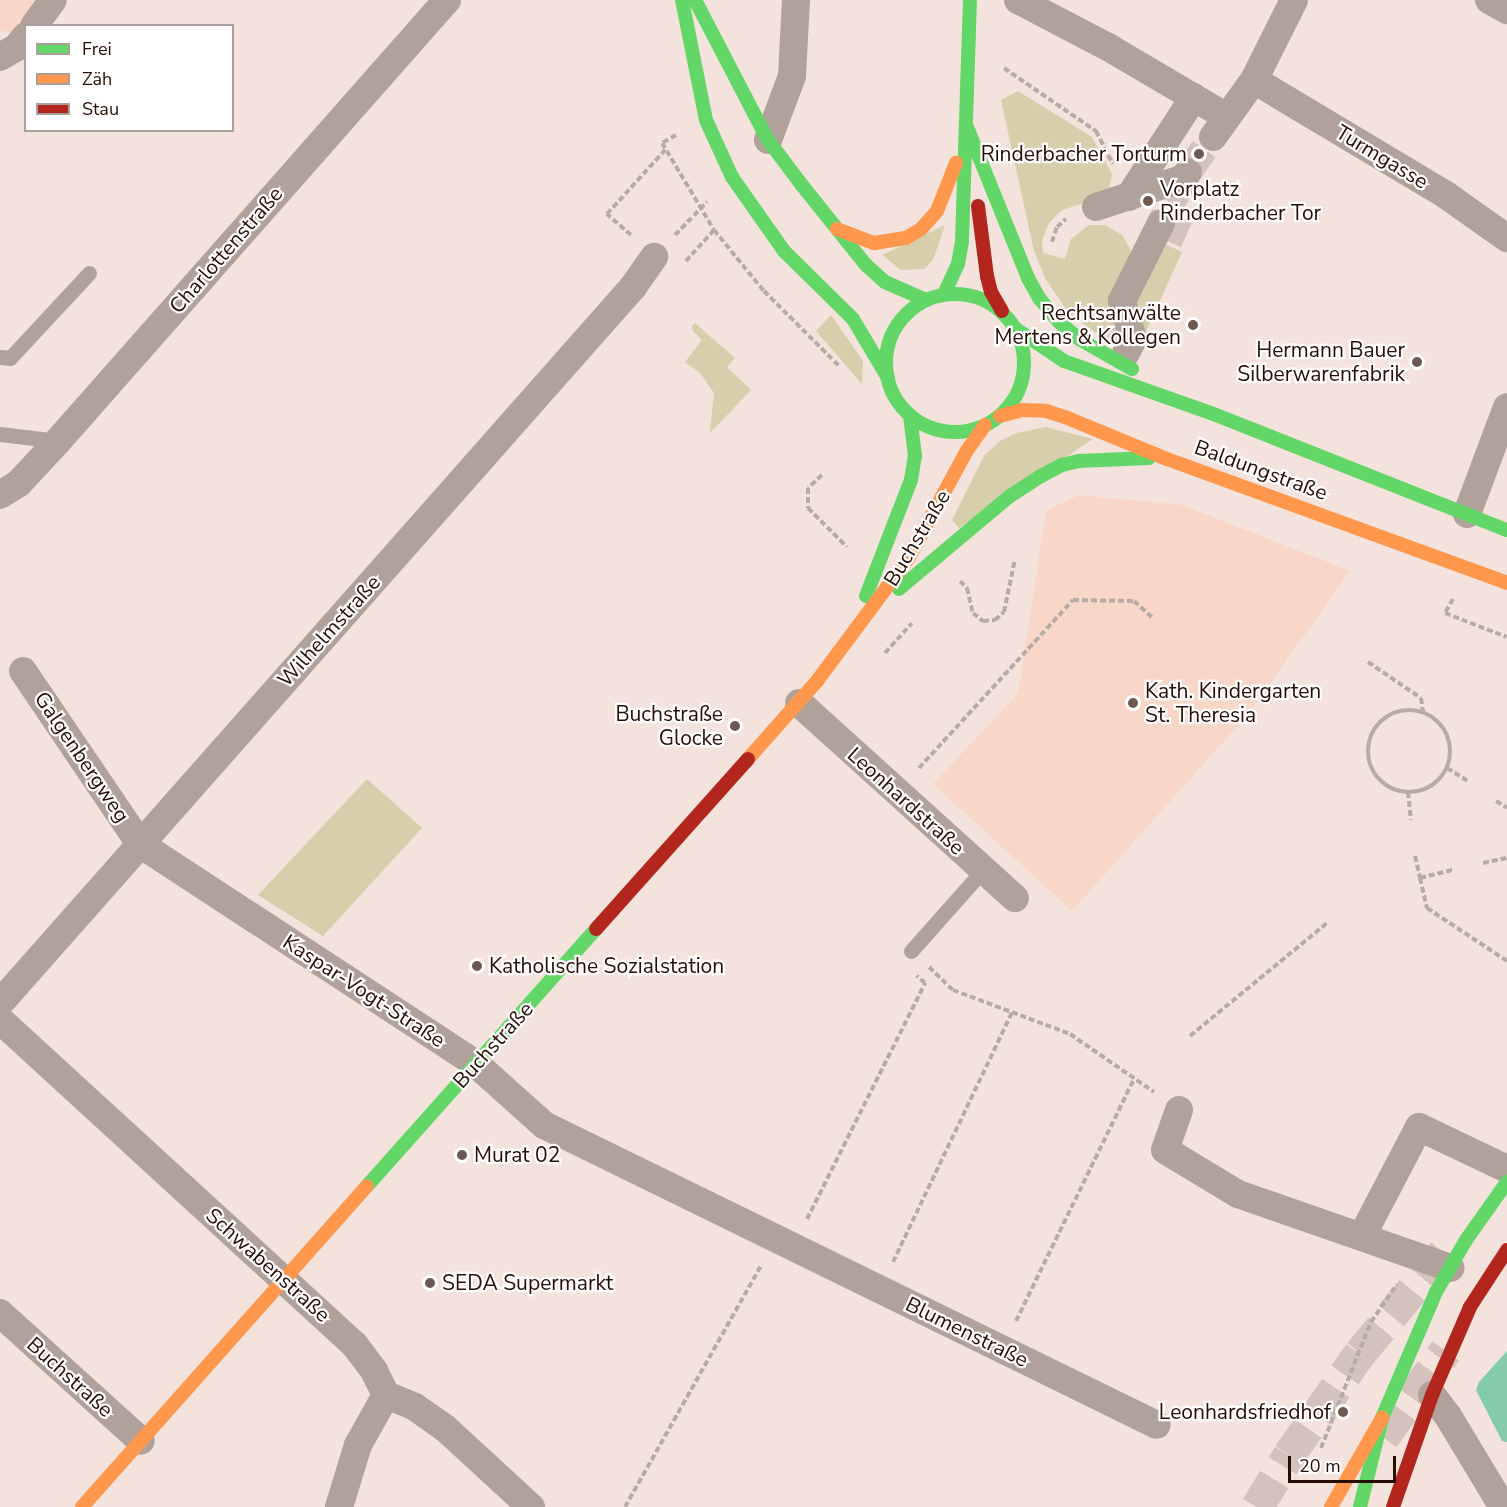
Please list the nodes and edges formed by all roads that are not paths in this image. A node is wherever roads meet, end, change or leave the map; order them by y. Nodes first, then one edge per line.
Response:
1 (53, 0) edge
2 (447, 0) edge
3 (682, 0) edge
4 (695, 0) edge
5 (796, 0) edge
6 (970, 0) edge
7 (1018, 0) edge
8 (1294, 0) edge
9 (1489, 0) edge
10 (1507, 10) edge
11 (35, 24) edge
12 (24, 38) edge
13 (0, 57) edge
14 (1254, 80) junction
15 (1194, 97) junction
16 (967, 127) junction
17 (768, 140) junction
18 (1188, 172) tunnel mouth
19 (1129, 197) junction
20 (1096, 207) dead end
21 (837, 229) junction
22 (1507, 238) edge
23 (654, 257) road end
24 (89, 273) dead end
25 (944, 294) junction
26 (926, 300) junction
27 (1002, 311) junction
28 (1016, 329) junction
29 (1126, 353) dead end
30 (0, 357) edge
31 (888, 378) junction
32 (1507, 407) edge
33 (1211, 414) junction
34 (910, 415) junction
35 (1000, 416) junction
36 (985, 425) junction
37 (0, 434) edge
38 (58, 441) junction
39 (1167, 459) junction
40 (0, 495) edge
41 (1467, 514) junction
42 (1507, 530) edge
43 (1507, 583) edge
44 (866, 618) junction
45 (843, 648) junction
46 (23, 671) dead end
47 (799, 703) junction
48 (140, 844) junction
49 (983, 870) junction
50 (1015, 898) dead end
51 (911, 951) road end
52 (0, 1003) edge
53 (0, 1020) edge
54 (476, 1064) junction
55 (1179, 1110) road end
56 (1507, 1169) edge
57 (1507, 1182) edge
58 (1362, 1236) junction
59 (784, 1243) joint
60 (1507, 1250) edge
61 (1450, 1268) junction
62 (284, 1280) junction
63 (0, 1312) edge
64 (386, 1395) junction
65 (1432, 1395) junction
66 (1382, 1418) junction
67 (1157, 1425) dead end
68 (141, 1441) junction
69 (1499, 1499) edge
70 (82, 1507) edge
71 (339, 1507) edge
72 (531, 1507) edge
73 (1331, 1507) edge
74 (1360, 1507) edge
75 (1394, 1507) edge

1 - 11 street
2 - 38 street, Charlottenstraße
3 - 31 main road
4 - 17 main road
5 - 17 street
6 - 16 main road
7 - 15 street
8 - 14 street
9 - 10 street
12 - 13 street
14 - 15 street
14 - 22 street, Turmgasse
15 - 19 street
16 - 21 main road
16 - 25 main road
16 - 27 main road
16 - 33 main road
17 - 21 main road
18 - 19 street
19 - 20 street
19 - 29 street
21 - 26 main road
23 - 48 street, Wilhelmstraße
24 - 30 lane
25 - 26 main road
25 - 27 main road
26 - 31 main road
27 - 28 main road
28 - 33 main road, Baldungstraße
28 - 35 main road
31 - 34 main road
32 - 41 street
33 - 41 main road, Baldungstraße
34 - 36 main road
34 - 45 main road, Buchstraße
35 - 36 main road
35 - 39 main road, Baldungstraße
36 - 44 main road, Buchstraße
37 - 38 lane
38 - 40 street, Charlottenstraße
39 - 43 main road, Baldungstraße
39 - 44 main road
41 - 42 main road, Baldungstraße
44 - 45 main road, Buchstraße
45 - 47 main road, Buchstraße
46 - 48 street, Galgenbergweg
47 - 49 street, Leonhardstraße
47 - 54 main road, Buchstraße
48 - 52 street, Wilhelmstraße
48 - 54 street, Kaspar-Vogt-Straße
49 - 50 street, Leonhardstraße
49 - 51 lane
53 - 62 street, Schwabenstraße
54 - 59 street, Kaspar-Vogt-Straße
54 - 62 main road, Buchstraße
55 - 58 street
56 - 58 street
57 - 61 main road
58 - 61 street
59 - 67 street, Blumenstraße
60 - 65 main road
61 - 66 main road
62 - 64 street, Schwabenstraße
62 - 68 main road, Buchstraße
63 - 68 street, Buchstraße
64 - 71 street
64 - 72 street
65 - 69 street
65 - 75 main road
66 - 73 main road
66 - 74 main road
68 - 70 main road, Buchstraße

